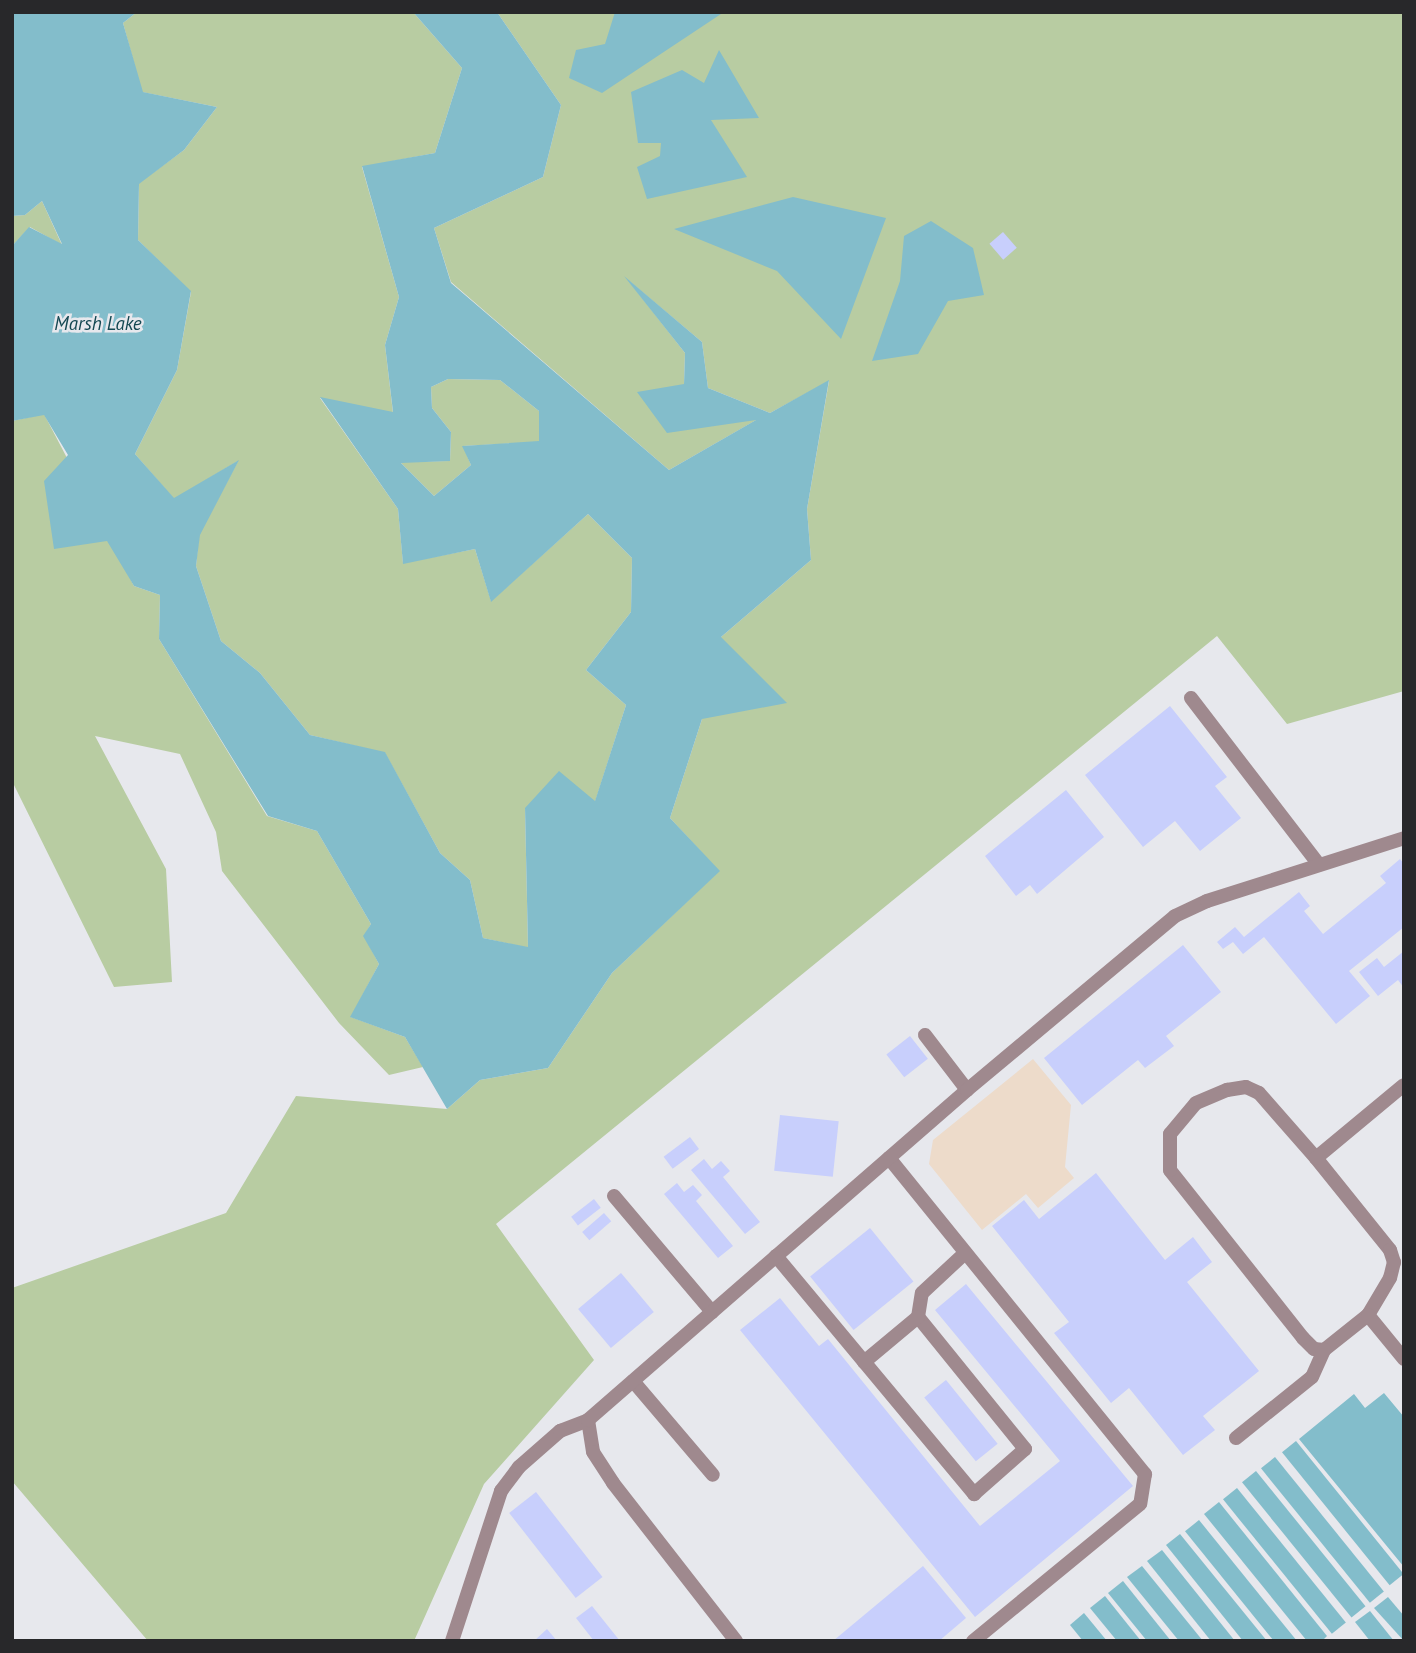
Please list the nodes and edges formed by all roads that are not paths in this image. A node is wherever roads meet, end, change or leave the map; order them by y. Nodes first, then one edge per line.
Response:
1 (1191, 698) dead end
2 (1404, 838) edge
3 (1319, 865) junction
4 (925, 1035) dead end
5 (1404, 1085) edge
6 (967, 1090) junction
7 (1315, 1157) junction
8 (889, 1158) junction
9 (614, 1196) dead end
10 (965, 1253) junction
11 (776, 1256) junction
12 (712, 1312) junction
13 (1368, 1315) junction
14 (918, 1317) junction
15 (1324, 1350) junction
16 (1404, 1359) edge
17 (864, 1362) junction
18 (633, 1381) junction
19 (588, 1420) junction
20 (1236, 1438) dead end
21 (713, 1475) dead end
22 (452, 1641) edge
23 (736, 1641) edge
24 (973, 1641) edge

1 - 3 lane
2 - 3 lane
3 - 6 lane
4 - 6 lane
5 - 7 lane
6 - 8 lane
7 - 13 lane
7 - 15 lane
8 - 10 lane
8 - 11 lane
9 - 12 lane
10 - 14 lane
10 - 24 lane
11 - 12 lane
11 - 17 lane
12 - 18 lane
13 - 15 lane
13 - 16 lane
14 - 17 lane
14 - 17 lane
15 - 20 lane
18 - 19 lane
18 - 21 lane
19 - 22 lane
19 - 23 lane

